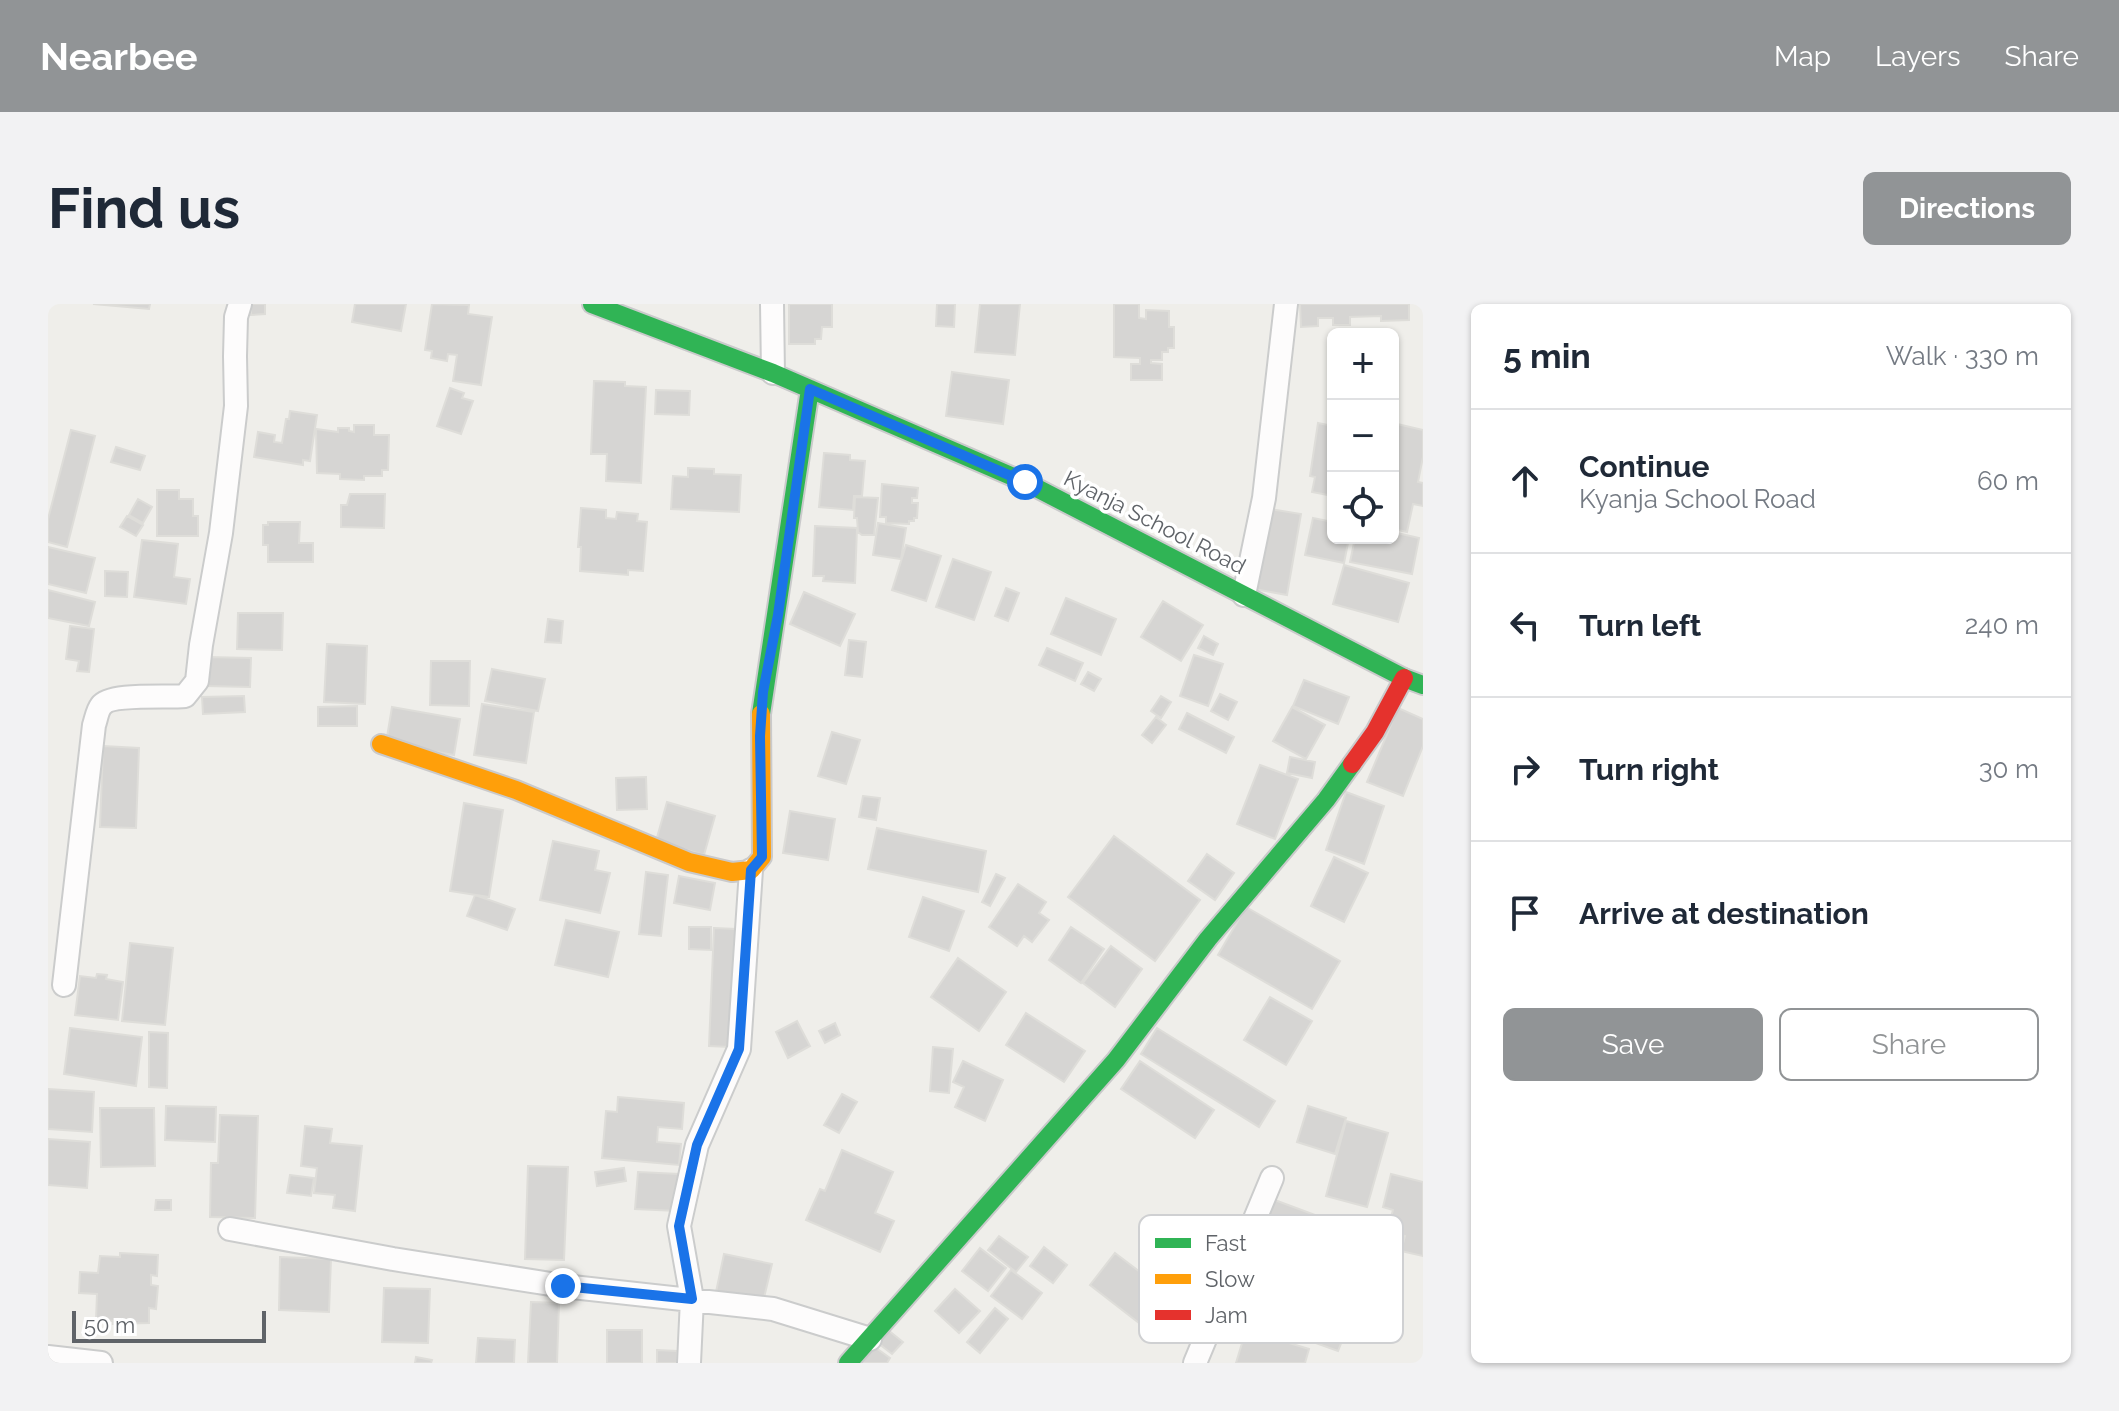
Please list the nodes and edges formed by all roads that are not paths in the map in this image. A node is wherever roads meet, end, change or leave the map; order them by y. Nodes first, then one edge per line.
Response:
1 (240, 304) edge
2 (592, 304) edge
3 (772, 304) edge
4 (1286, 304) edge
5 (773, 373) junction
6 (810, 389) junction
7 (1244, 595) junction
8 (1404, 678) junction
9 (1423, 685) edge
10 (381, 744) dead end
11 (751, 870) junction
12 (64, 985) dead end
13 (1272, 1178) dead end
14 (1257, 1215) edge
15 (230, 1229) dead end
16 (692, 1299) junction
17 (870, 1339) junction
18 (1203, 1343) edge
19 (48, 1357) edge
20 (101, 1363) edge
21 (689, 1363) edge
22 (848, 1363) edge
23 (1195, 1363) edge

1 - 12 street
2 - 5 street, Kyanja School Road
3 - 5 street
4 - 7 street
5 - 6 street, Kyanja School Road
6 - 7 street, Kyanja School Road
6 - 11 street
7 - 8 street, Kyanja School Road
8 - 9 street, Kyanja School Road
8 - 17 street
10 - 11 street
11 - 16 street
13 - 14 street
15 - 16 street
16 - 17 street
16 - 21 street
17 - 22 street
18 - 23 street
19 - 20 street

